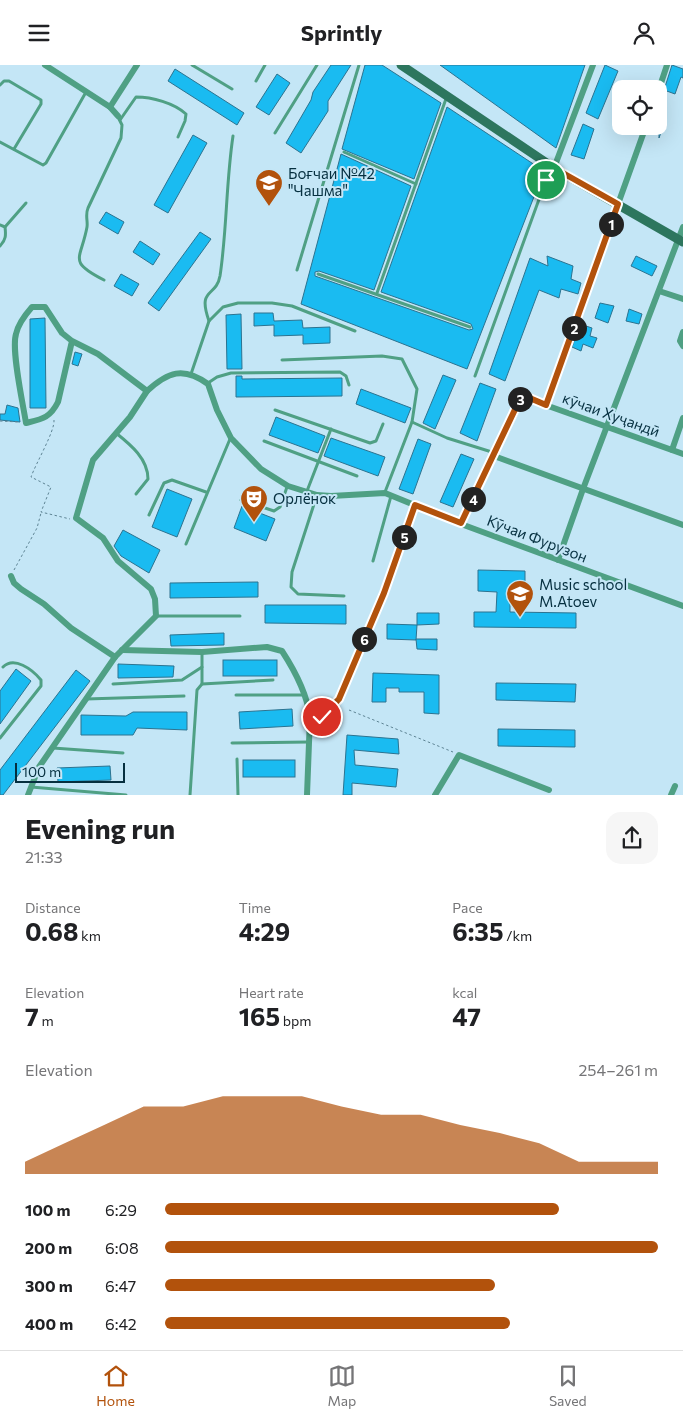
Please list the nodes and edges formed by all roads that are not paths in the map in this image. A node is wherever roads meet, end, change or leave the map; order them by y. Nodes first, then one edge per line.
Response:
1 (46, 65) edge
2 (137, 65) edge
3 (192, 65) edge
4 (264, 65) edge
5 (317, 65) edge
6 (359, 65) edge
7 (401, 65) edge
8 (593, 65) edge
9 (667, 65) edge
10 (662, 80) edge
11 (256, 81) dead end
12 (0, 85) edge
13 (232, 89) dead end
14 (86, 92) junction
15 (447, 96) junction
16 (110, 107) junction
17 (119, 118) junction
18 (275, 133) dead end
19 (643, 135) edge
20 (233, 136) dead end
21 (178, 137) dead end
22 (0, 142) edge
23 (14, 149) junction
24 (344, 152) dead end
25 (554, 168) junction
26 (416, 184) junction
27 (26, 203) dead end
28 (618, 204) junction
29 (0, 225) edge
30 (5, 227) junction
31 (683, 227) edge
32 (681, 240) edge
33 (0, 246) edge
34 (297, 270) dead end
35 (318, 274) dead end
36 (104, 280) dead end
37 (659, 291) junction
38 (377, 293) junction
39 (683, 299) edge
40 (209, 321) junction
41 (470, 327) dead end
42 (355, 331) dead end
43 (683, 332) edge
44 (72, 341) junction
45 (683, 345) edge
46 (282, 360) dead end
47 (191, 374) junction
48 (475, 376) dead end
49 (208, 384) junction
50 (349, 385) dead end
51 (147, 391) junction
52 (546, 405) junction
53 (275, 410) dead end
54 (683, 418) edge
55 (412, 422) junction
56 (383, 424) dead end
57 (607, 426) junction
58 (331, 429) junction
59 (115, 433) junction
60 (231, 438) junction
61 (264, 441) dead end
62 (672, 450) junction
63 (683, 454) edge
64 (495, 455) junction
65 (318, 462) junction
66 (357, 476) dead end
67 (288, 486) junction
68 (583, 489) junction
69 (206, 492) junction
70 (307, 492) junction
71 (136, 494) dead end
72 (388, 494) junction
73 (317, 495) junction
74 (241, 500) dead end
75 (149, 515) dead end
76 (461, 523) junction
77 (683, 525) edge
78 (186, 544) dead end
79 (558, 560) junction
80 (373, 561) dead end
81 (11, 576) road end
82 (344, 596) dead end
83 (683, 606) edge
84 (156, 616) junction
85 (240, 616) dead end
86 (122, 650) junction
87 (202, 652) junction
88 (115, 657) junction
89 (2, 667) dead end
90 (202, 667) junction
91 (273, 680) dead end
92 (113, 684) dead end
93 (202, 684) junction
94 (236, 695) dead end
95 (304, 695) junction
96 (184, 696) dead end
97 (85, 699) junction
98 (0, 738) edge
99 (232, 743) dead end
100 (309, 743) junction
101 (52, 748) junction
102 (124, 753) dead end
103 (237, 759) dead end
104 (675, 786) dead end
105 (30, 787) junction
106 (549, 790) dead end
107 (28, 795) edge
108 (126, 795) edge
109 (190, 795) edge
110 (238, 795) edge
111 (307, 795) edge
112 (435, 795) edge
113 (671, 795) edge

1 - 14 street
2 - 16 street
3 - 13 lane
4 - 11 lane
5 - 18 lane
6 - 34 lane
7 - 15 street
8 - 25 street
9 - 10 street
12 - 23 lane
14 - 16 street
14 - 23 lane
15 - 25 street
15 - 26 lane
16 - 17 street
17 - 21 lane
17 - 36 lane
19 - 28 street
20 - 40 lane
22 - 23 lane
24 - 26 lane
25 - 28 street
25 - 48 lane
26 - 38 lane
27 - 30 lane
28 - 32 street
28 - 52 street
29 - 30 lane
30 - 33 lane
31 - 32 street
32 - 37 street
35 - 38 lane
37 - 39 street
37 - 57 street
38 - 41 lane
40 - 42 lane
40 - 47 lane
43 - 45 street
44 - 44 street
44 - 51 street
46 - 55 lane
47 - 49 street
47 - 51 street
49 - 50 lane
49 - 60 street, Кӯчаи Фурузон
51 - 59 street
52 - 57 street, кӯчаи Хуҷандӣ
52 - 64 street, кӯчаи Хуҷандӣ
53 - 58 lane
54 - 62 street
55 - 64 lane
55 - 72 lane
56 - 58 lane
57 - 62 street, кӯчаи Хуҷандӣ
57 - 68 street
58 - 65 lane
59 - 71 lane
59 - 84 street
60 - 67 street, Кӯчаи Фурузон
60 - 69 lane
61 - 65 lane
62 - 63 street, кӯчаи Хуҷандӣ
64 - 68 street
64 - 76 street, кӯчаи Хуҷандӣ
65 - 66 lane
65 - 70 lane
67 - 70 street, Кӯчаи Фурузон
67 - 74 lane
68 - 77 street
68 - 79 street
69 - 75 lane
69 - 78 lane
70 - 73 street, Кӯчаи Фурузон
72 - 73 street, Кӯчаи Фурузон
72 - 76 street, Кӯчаи Фурузон
72 - 80 lane
73 - 82 lane
76 - 79 street, Кӯчаи Фурузон
79 - 83 street, Кӯчаи Фурузон
81 - 88 street
84 - 85 lane
84 - 86 street
86 - 87 street
86 - 88 street
87 - 90 lane
87 - 95 street
88 - 97 street
89 - 98 lane
90 - 92 lane
90 - 93 lane
91 - 93 lane
93 - 109 lane
94 - 95 lane
95 - 100 street
96 - 97 lane
97 - 101 street
99 - 100 lane
100 - 111 street
101 - 102 lane
101 - 105 street
103 - 110 lane
104 - 113 street
105 - 107 street
105 - 108 lane
106 - 112 street

